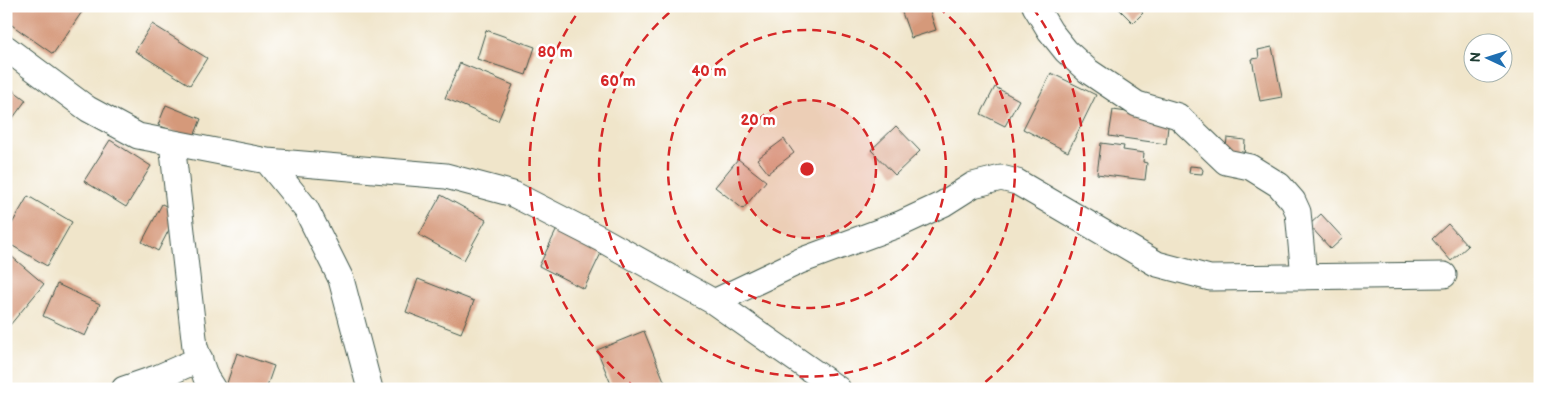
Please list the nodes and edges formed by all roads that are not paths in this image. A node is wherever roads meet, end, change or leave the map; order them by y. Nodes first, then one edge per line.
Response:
1 (1035, 6) edge
2 (6, 48) edge
3 (172, 143) junction
4 (267, 161) junction
5 (1444, 275) dead end
6 (1304, 277) junction
7 (714, 302) junction
8 (200, 359) junction
9 (124, 389) edge
10 (213, 389) edge
11 (370, 389) edge
12 (838, 389) edge

1 - 6 street
2 - 3 street
3 - 4 street
3 - 8 street
4 - 7 street
4 - 11 street
5 - 6 street
6 - 7 street
7 - 12 street
8 - 9 street
8 - 10 street

